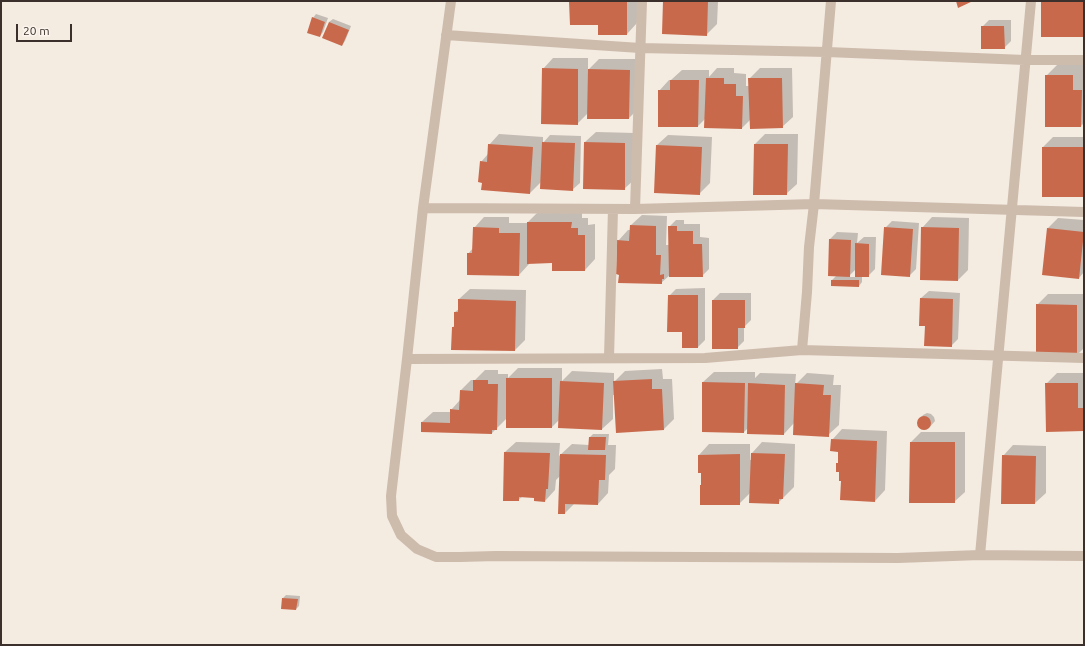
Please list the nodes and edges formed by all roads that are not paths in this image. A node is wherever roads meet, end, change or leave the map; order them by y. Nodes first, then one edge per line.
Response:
1 (451, 1) edge
2 (642, 1) edge
3 (831, 1) edge
4 (1031, 1) edge
5 (446, 35) junction
6 (640, 48) junction
7 (827, 52) junction
8 (1025, 60) junction
9 (1084, 60) edge
10 (814, 204) junction
11 (423, 208) junction
12 (613, 209) junction
13 (635, 209) junction
14 (1012, 210) junction
15 (1084, 212) edge
16 (802, 350) junction
17 (998, 356) junction
18 (609, 358) junction
19 (1084, 358) edge
20 (407, 359) junction
21 (980, 555) junction
22 (1084, 556) edge

1 - 5 street
2 - 6 street
3 - 7 street
4 - 8 street
5 - 6 street
5 - 11 street
6 - 7 street
6 - 13 street
7 - 8 street
7 - 10 street
8 - 9 street
8 - 14 street
10 - 13 street
10 - 14 street
10 - 16 street
11 - 12 street
11 - 20 street
12 - 13 street
12 - 18 street
14 - 15 street
14 - 17 street
16 - 17 street
16 - 18 street
17 - 19 street
17 - 21 street
18 - 20 street
20 - 21 street
21 - 22 street

